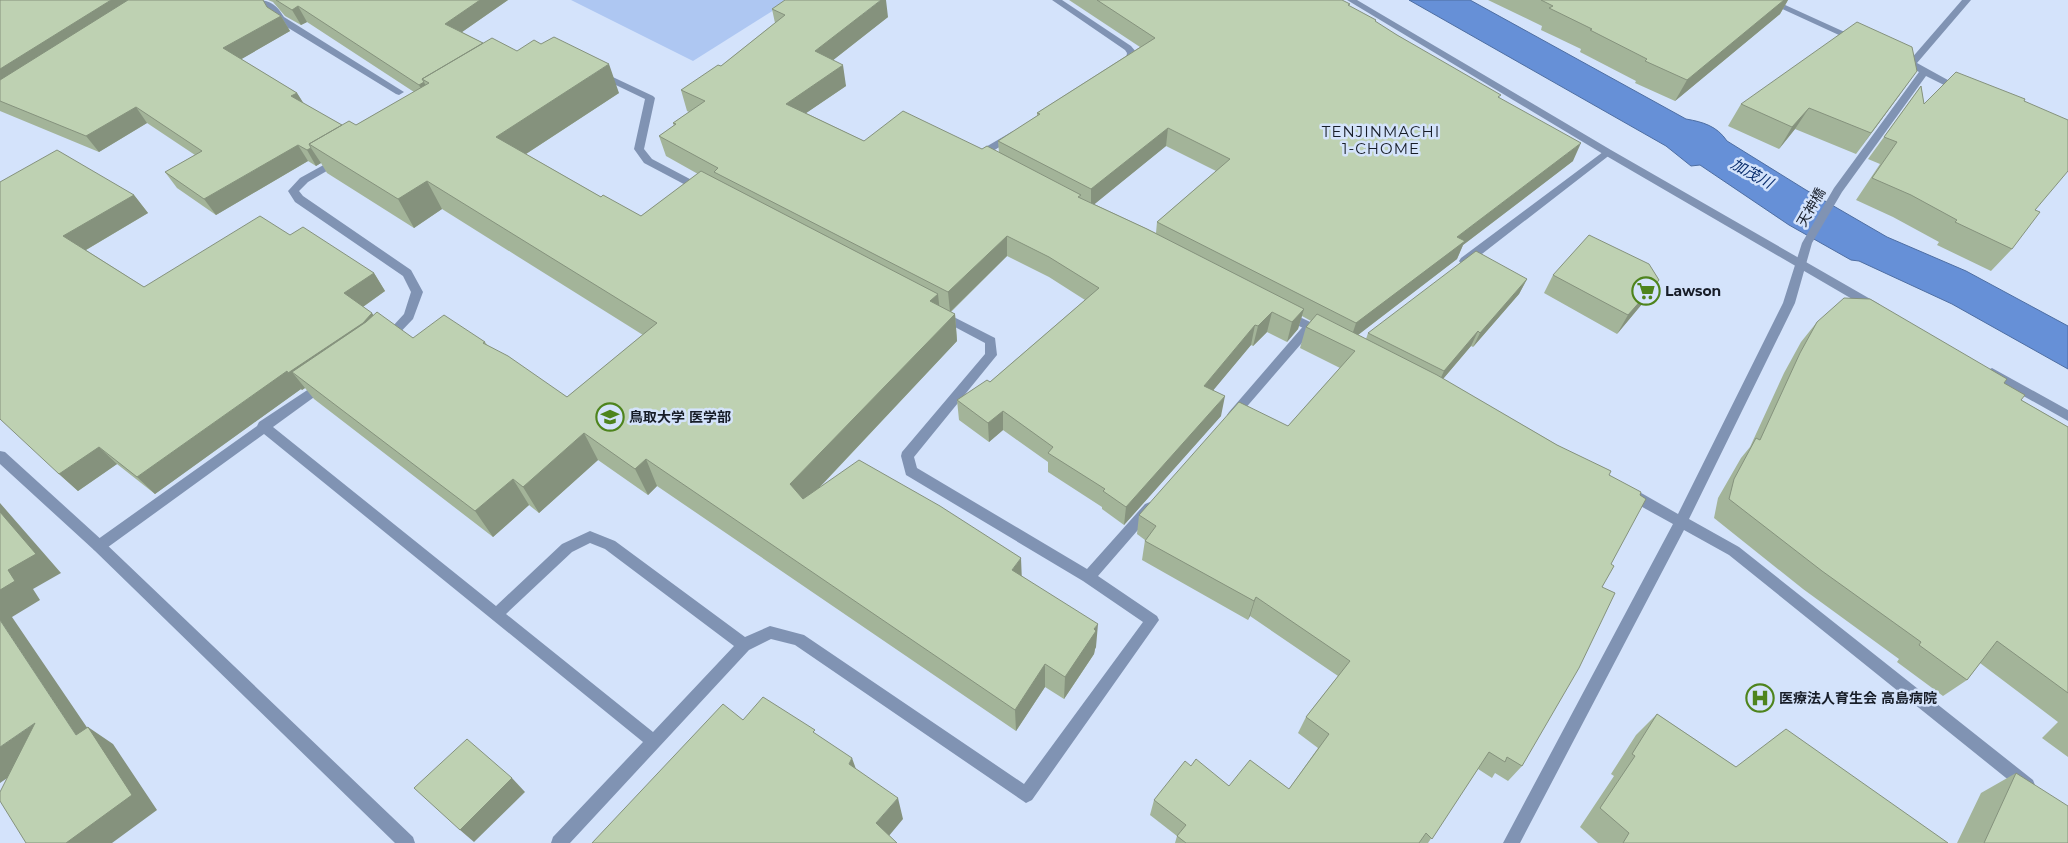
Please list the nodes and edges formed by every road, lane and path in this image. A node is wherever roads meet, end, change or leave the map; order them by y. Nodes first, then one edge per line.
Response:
1 (259, 0) edge
2 (1056, 0) edge
3 (1351, 0) edge
4 (1767, 0) edge
5 (1967, 0) edge
6 (1866, 44) edge
7 (1893, 56) edge
8 (1912, 64) junction
9 (588, 67) edge
10 (1925, 71) junction
11 (1114, 73) edge
12 (399, 92) dead end
13 (1967, 93) edge
14 (1020, 130) edge
15 (1607, 152) junction
16 (346, 155) edge
17 (1000, 168) edge
18 (710, 194) edge
19 (1800, 264) junction
20 (1458, 267) edge
21 (930, 308) edge
22 (1274, 308) edge
23 (1888, 314) edge
24 (1310, 326) junction
25 (1335, 339) edge
26 (380, 345) edge
27 (1982, 368) edge
28 (333, 378) edge
29 (2068, 416) edge
30 (1226, 423) edge
31 (263, 426) junction
32 (0, 456) edge
33 (1621, 488) edge
34 (1160, 496) edge
35 (1682, 520) junction
36 (99, 546) junction
37 (1088, 577) junction
38 (497, 614) junction
39 (744, 645) junction
40 (654, 742) junction
41 (2037, 793) edge
42 (407, 843) edge
43 (559, 843) edge
44 (1511, 843) edge

1 - 12 street
2 - 11 street
3 - 15 street
4 - 6 street
5 - 8 street
7 - 8 street
8 - 10 street
9 - 18 street
10 - 13 street
10 - 19 street, 天神橋
14 - 17 street
15 - 19 street
15 - 20 street
16 - 26 street
19 - 23 street
19 - 35 street, 天神橋
21 - 37 street
22 - 24 street
24 - 25 street
24 - 30 street
27 - 29 street
28 - 31 street
31 - 36 street
31 - 38 street
32 - 36 street
33 - 35 street
34 - 37 street
35 - 41 street
35 - 44 street, 天神橋
36 - 42 street
37 - 39 street
38 - 39 street
38 - 40 street
39 - 40 street
40 - 43 street

